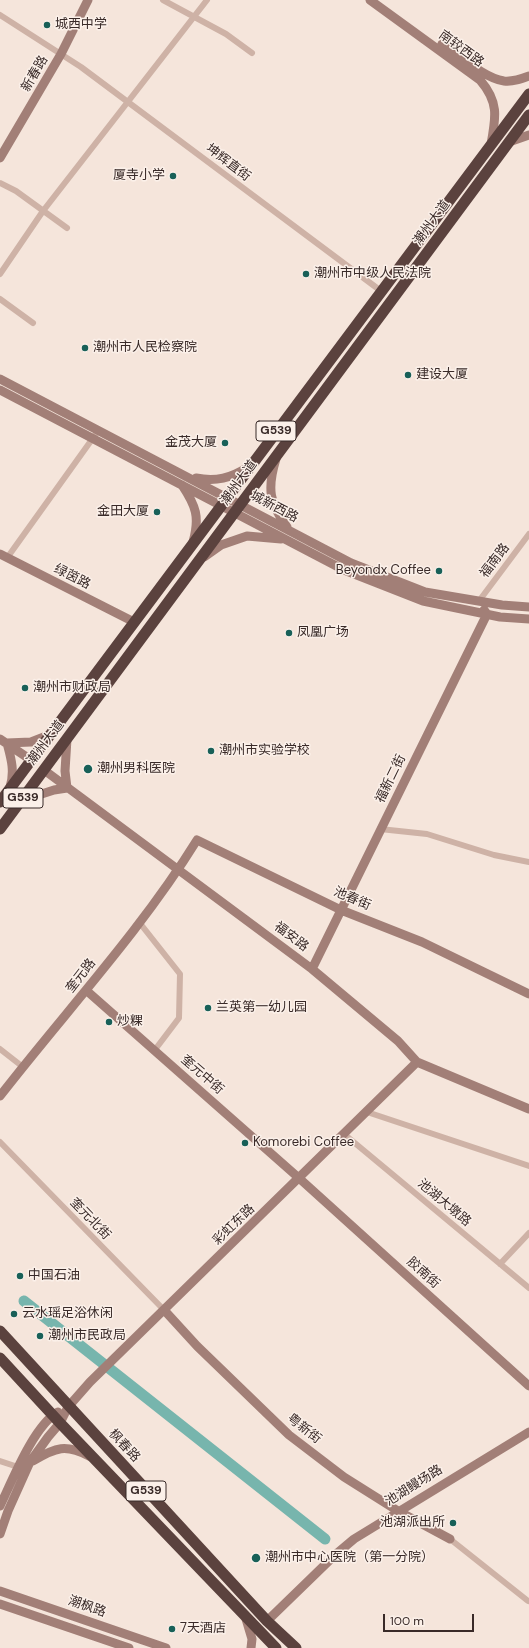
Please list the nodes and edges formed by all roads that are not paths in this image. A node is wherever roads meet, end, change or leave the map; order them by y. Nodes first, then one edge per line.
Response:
1 (88, 0) edge
2 (163, 0) edge
3 (207, 0) edge
4 (370, 0) edge
5 (380, 0) edge
6 (0, 15) edge
7 (194, 15) junction
8 (252, 53) dead end
9 (62, 54) junction
10 (529, 76) edge
11 (529, 94) edge
12 (127, 102) junction
13 (529, 115) edge
14 (529, 134) edge
15 (508, 143) junction
16 (491, 144) junction
17 (0, 158) edge
18 (0, 183) edge
19 (43, 211) junction
20 (68, 228) dead end
21 (0, 274) edge
22 (381, 291) junction
23 (0, 299) edge
24 (33, 323) dead end
25 (0, 379) edge
26 (0, 390) edge
27 (96, 435) junction
28 (277, 456) junction
29 (249, 466) junction
30 (188, 477) junction
31 (181, 484) junction
32 (224, 501) junction
33 (238, 508) junction
34 (289, 530) junction
35 (529, 534) edge
36 (287, 540) junction
37 (194, 542) junction
38 (3, 556) edge
39 (202, 558) junction
40 (479, 601) junction
41 (529, 607) edge
42 (487, 614) junction
43 (529, 619) edge
44 (134, 622) junction
45 (49, 735) junction
46 (67, 739) junction
47 (3, 741) edge
48 (28, 758) junction
49 (44, 770) junction
50 (10, 788) junction
51 (67, 788) junction
52 (20, 801) junction
53 (0, 802) edge
54 (0, 829) edge
55 (380, 829) junction
56 (529, 862) edge
57 (179, 869) junction
58 (341, 910) junction
59 (138, 922) junction
60 (312, 969) junction
61 (87, 991) junction
62 (529, 994) edge
63 (0, 1049) edge
64 (154, 1051) junction
65 (417, 1062) junction
66 (23, 1066) junction
67 (0, 1096) edge
68 (529, 1109) edge
69 (367, 1112) junction
70 (344, 1134) junction
71 (0, 1142) edge
72 (529, 1166) edge
73 (300, 1179) junction
74 (529, 1233) edge
75 (500, 1264) junction
76 (529, 1288) edge
77 (165, 1310) junction
78 (0, 1331) edge
79 (0, 1358) edge
80 (529, 1386) edge
81 (68, 1407) junction
82 (53, 1415) junction
83 (60, 1424) junction
84 (529, 1432) edge
85 (94, 1458) junction
86 (0, 1461) edge
87 (30, 1462) junction
88 (18, 1467) junction
89 (0, 1506) edge
90 (398, 1511) junction
91 (0, 1534) edge
92 (450, 1539) joint
93 (0, 1591) edge
94 (528, 1600) dead end
95 (0, 1604) edge
96 (246, 1619) junction
97 (267, 1621) junction
98 (129, 1648) edge
99 (166, 1648) edge
100 (251, 1648) edge
101 (276, 1648) edge
102 (296, 1648) edge

1 - 9 street, 新春路
2 - 7 street
3 - 7 street
4 - 16 street, 南较西路
5 - 10 street, 南较西路
6 - 9 street, 坤辉直街
7 - 8 street
7 - 12 street
9 - 12 street, 坤辉直街
9 - 17 street, 新春路
11 - 16 highway, 潮州大道 / G539
12 - 19 street
12 - 22 street, 坤辉直街
13 - 15 highway, 潮州大道 / G539
14 - 15 street
15 - 28 highway, 潮州大道 / G539
16 - 22 highway, 潮州大道 / G539
18 - 19 street
19 - 20 street
19 - 21 street
22 - 29 highway, 潮州大道 / G539
23 - 24 street
25 - 27 street, 城新西路
26 - 27 street, 城新西路
27 - 30 street, 城新西路
27 - 31 street, 城新西路
27 - 38 street
28 - 33 highway, 潮州大道 / G539
28 - 34 street
29 - 30 street
29 - 32 highway, 潮州大道 / G539
30 - 32 street, 城新西路
31 - 32 street, 城新西路
31 - 37 street
32 - 33 street, 城新西路
32 - 37 highway, 潮州大道 / G539
33 - 34 street, 城新西路
33 - 36 street, 城新西路
33 - 39 highway, 潮州大道 / G539
34 - 40 street, 城新西路
35 - 40 street, 福南路
36 - 39 street
36 - 42 street, 城新西路
37 - 44 highway, 潮州大道 / G539
38 - 44 street, 绿茵路
39 - 46 highway, 潮州大道 / G539
40 - 41 street, 城新西路
40 - 42 street
42 - 43 street, 城新西路
42 - 55 street, 福新二街
44 - 45 highway, 潮州大道 / G539
45 - 47 street
45 - 48 highway, 潮州大道 / G539
46 - 49 highway, 潮州大道 / G539
46 - 51 street
47 - 48 street
47 - 50 street
48 - 50 highway, 潮州大道 / G539
49 - 51 street, 福安路
49 - 52 highway, 潮州大道 / G539
50 - 53 highway, 潮州大道 / G539
51 - 52 street
51 - 57 street, 福安路
52 - 54 highway, 潮州大道 / G539
55 - 56 street
55 - 58 street, 福新二街
57 - 58 street, 池春街
57 - 59 street, 奎元路
57 - 60 street, 福安路
58 - 60 street, 福新二街
58 - 62 street, 池春街
59 - 61 street, 奎元路
59 - 64 street
60 - 65 street, 福安路
61 - 64 street, 奎元中街
61 - 66 street, 奎元路
63 - 66 street
64 - 73 street, 奎元中街
65 - 68 street, 福安路
65 - 69 street, 彩虹东路
66 - 67 street, 奎元路
69 - 70 street, 彩虹东路
69 - 72 street
70 - 73 street, 彩虹东路
70 - 75 street, 池湖大墩路
71 - 77 street, 奎元北街
73 - 77 street, 彩虹东路
73 - 80 street, 胶南街
74 - 75 street
75 - 76 street, 池湖大墩路
77 - 81 street, 彩虹东路
77 - 90 street, 粤新街
78 - 81 highway, 枫春路 / G539
79 - 82 highway, G539
81 - 82 street
81 - 83 street
81 - 97 highway, 枫春路 / G539
82 - 83 highway, G539
82 - 88 street
83 - 85 highway, G539
83 - 87 street
84 - 90 street, 池湖鳗场路
85 - 87 street
85 - 96 highway, G539
86 - 88 street
87 - 91 street
88 - 89 street
90 - 92 street, 粤新街
90 - 97 street, 池湖鳗场路
92 - 94 street
93 - 99 street, 潮枫路
95 - 98 street, 潮枫路
96 - 100 street
96 - 101 highway, G539
97 - 102 highway, 枫春路 / G539

